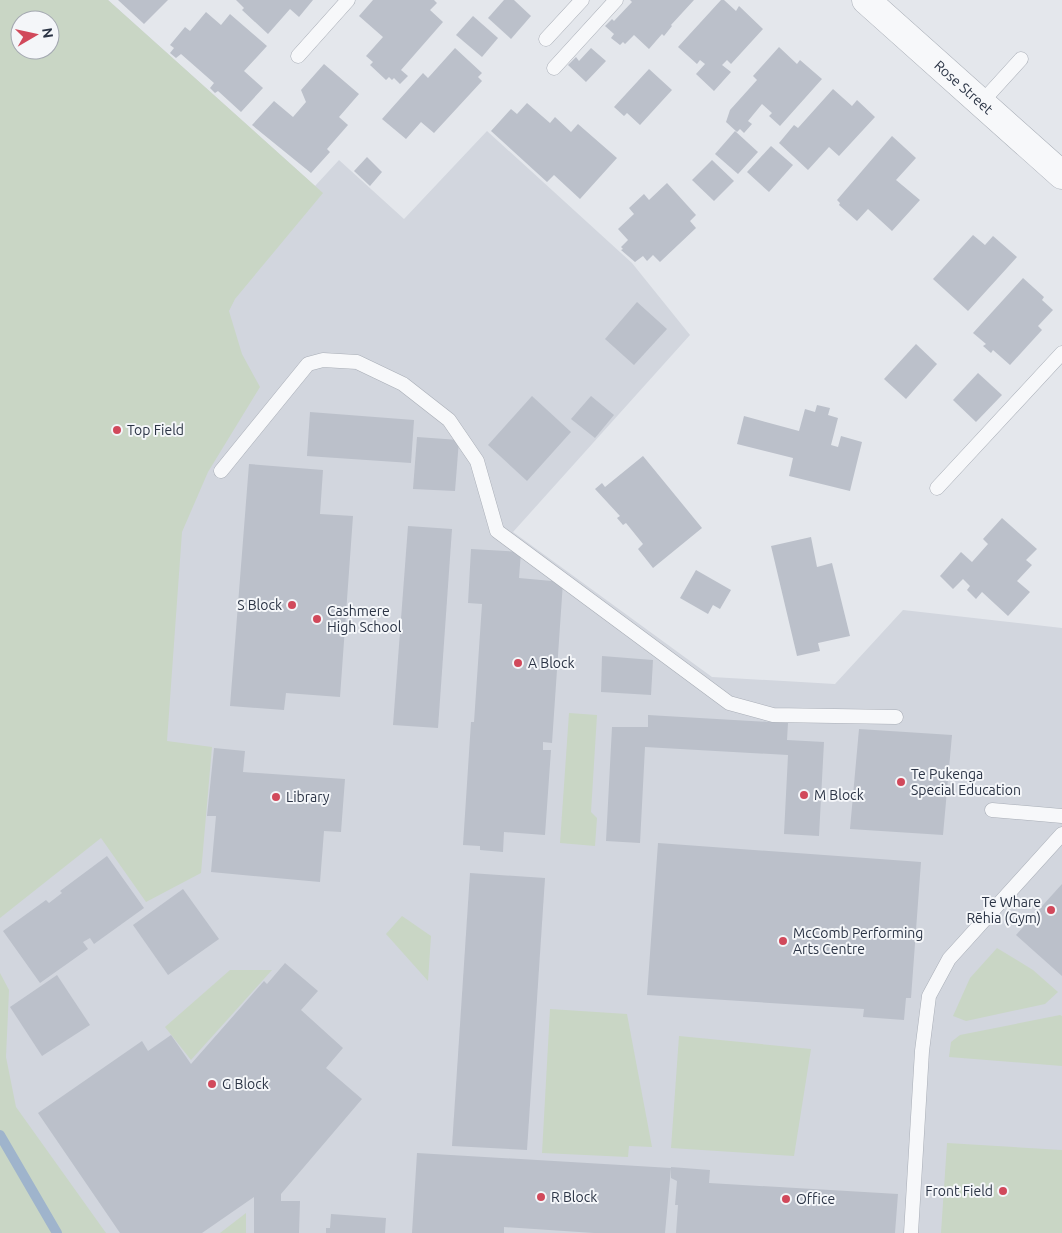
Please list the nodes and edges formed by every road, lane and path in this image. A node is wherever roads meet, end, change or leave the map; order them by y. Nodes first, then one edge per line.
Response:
1 (348, 0) edge
2 (582, 0) edge
3 (616, 0) edge
4 (871, 2) edge
5 (546, 39) dead end
6 (298, 56) dead end
7 (1021, 59) dead end
8 (554, 68) dead end
9 (981, 103) junction
10 (1062, 175) edge
11 (1062, 353) edge
12 (221, 471) dead end
13 (937, 488) dead end
14 (896, 718) dead end
15 (992, 810) dead end
16 (1062, 816) edge
17 (1062, 834) edge
18 (911, 1233) edge

1 - 6 lane
2 - 5 lane
3 - 8 lane
4 - 9 street, Rose Street
7 - 9 lane
9 - 10 street, Rose Street
11 - 13 lane
12 - 14 lane
15 - 16 lane
17 - 18 lane

